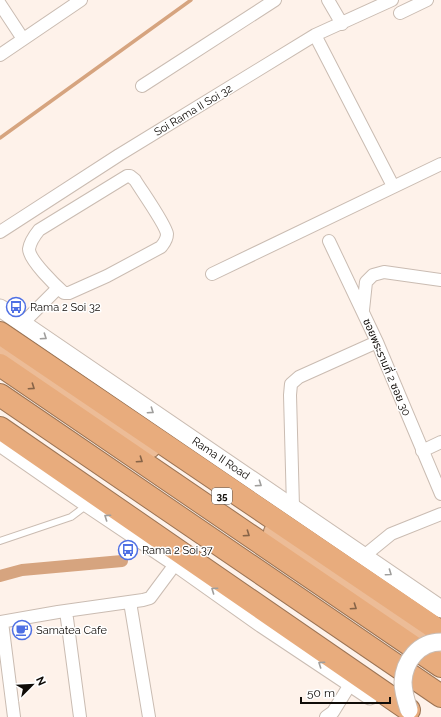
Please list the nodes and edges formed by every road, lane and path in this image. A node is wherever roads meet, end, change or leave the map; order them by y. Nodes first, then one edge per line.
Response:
1 (81, 0) edge
2 (275, 0) edge
3 (328, 0) edge
4 (390, 0) edge
5 (427, 0) edge
6 (0, 4) edge
7 (400, 13) dead end
8 (342, 24) junction
9 (315, 35) junction
10 (23, 39) junction
11 (0, 55) edge
12 (142, 86) dead end
13 (441, 164) edge
14 (393, 186) junction
15 (0, 232) edge
16 (329, 241) dead end
17 (212, 274) dead end
18 (441, 280) edge
19 (58, 288) junction
20 (0, 308) edge
21 (363, 311) junction
22 (24, 324) junction
23 (0, 333) edge
24 (377, 342) junction
25 (0, 348) edge
26 (0, 365) edge
27 (0, 395) edge
28 (0, 403) edge
29 (0, 428) edge
30 (441, 442) edge
31 (0, 443) edge
32 (422, 451) junction
33 (441, 494) edge
34 (88, 504) junction
35 (293, 507) junction
36 (441, 514) edge
37 (0, 541) edge
38 (364, 556) junction
39 (176, 563) junction
40 (130, 602) junction
41 (441, 609) edge
42 (66, 611) junction
43 (1, 622) edge
44 (441, 632) edge
45 (441, 642) edge
46 (441, 647) edge
47 (441, 666) edge
48 (351, 683) junction
49 (441, 696) edge
50 (441, 704) edge
51 (410, 715) edge
52 (14, 717) edge
53 (80, 717) edge
54 (149, 717) edge
55 (326, 717) edge

1 - 10 street
2 - 12 street
3 - 8 street
4 - 8 street, Soi Rama II Soi 32
5 - 7 street
6 - 10 street
8 - 9 street, Soi Rama II Soi 32
9 - 14 street
9 - 15 street, Soi Rama II Soi 32
10 - 11 street
13 - 14 street
14 - 17 street
16 - 21 street, ซอยพระรามที่ 2 ซอย 30
18 - 21 street
19 - 19 street
19 - 22 street
20 - 22 main road, Rama II Road
21 - 24 street, ซอยพระรามที่ 2 ซอย 30
22 -> 35 main road, Rama II Road
23 - 44 highway
24 - 32 street, ซอยพระรามที่ 2 ซอย 30
24 - 35 street
25 - 46 highway, 35
26 -> 47 highway
27 - 49 highway
28 - 50 highway
29 - 51 highway
30 - 32 street
31 - 34 main road
32 - 33 street, ซอยพระรามที่ 2 ซอย 30
34 - 37 lane
39 -> 34 main road
35 - 38 main road, Rama II Road
36 - 38 street
38 -> 41 main road, Rama II Road
39 - 40 street
48 -> 39 main road
40 - 42 street
40 - 54 street
42 - 43 street
42 - 53 street
43 - 52 street
45 - 51 main road, bridge
48 - 51 main road
48 - 55 street

